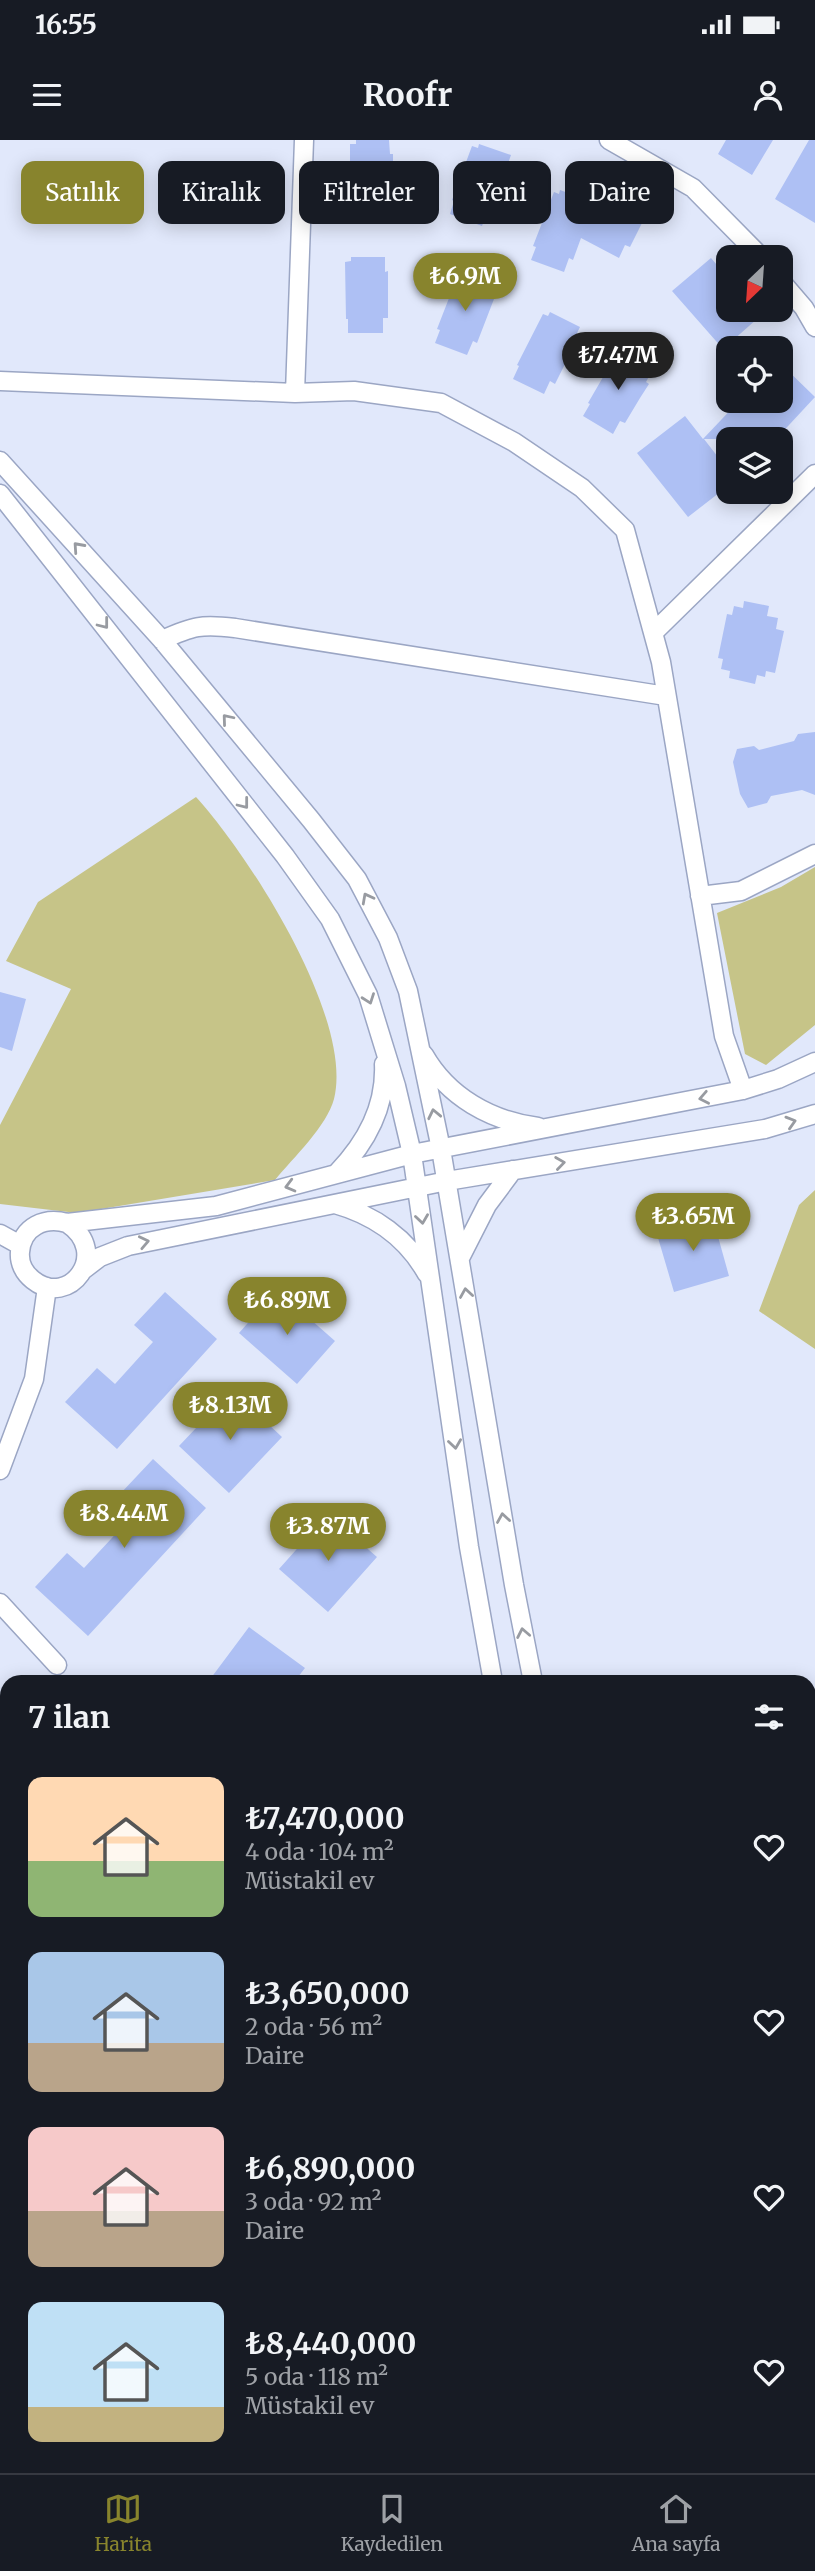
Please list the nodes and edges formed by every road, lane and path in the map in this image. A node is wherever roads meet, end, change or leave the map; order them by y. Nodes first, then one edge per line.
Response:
1 (304, 140) edge
2 (609, 140) edge
3 (749, 245) edge
4 (793, 295) edge
5 (815, 327) edge
6 (0, 380) edge
7 (295, 393) junction
8 (0, 461) edge
9 (815, 474) edge
10 (0, 494) edge
11 (653, 633) junction
12 (162, 640) junction
13 (666, 696) junction
14 (815, 854) edge
15 (700, 896) junction
16 (382, 1040) junction
17 (419, 1047) junction
18 (815, 1062) edge
19 (743, 1090) junction
20 (815, 1114) edge
21 (559, 1127) junction
22 (441, 1149) junction
23 (412, 1154) junction
24 (513, 1170) junction
25 (335, 1174) junction
26 (447, 1181) junction
27 (418, 1186) junction
28 (332, 1203) junction
29 (67, 1223) junction
30 (0, 1234) edge
31 (20, 1245) junction
32 (460, 1258) junction
33 (83, 1270) junction
34 (431, 1282) junction
35 (47, 1287) junction
36 (0, 1470) edge
37 (0, 1603) edge
38 (57, 1665) dead end
39 (492, 1675) edge
40 (532, 1675) edge

1 - 7 street
2 - 3 street
4 - 5 street
6 - 7 street
7 - 11 street
12 -> 8 street
9 - 11 street
10 -> 16 street
11 - 13 street
12 - 13 street
17 -> 12 street
13 - 15 street
14 - 15 street
15 - 19 street
16 - 23 street
16 - 25 street
17 - 21 street
22 -> 17 street
18 - 19 street
19 -> 21 street
24 -> 20 street
21 - 22 street
22 - 23 street
22 - 26 street
23 - 25 street
23 - 27 street
24 - 26 street
24 - 32 street
25 -> 29 street
26 - 27 street
26 - 32 street
27 - 28 street
27 -> 34 street
33 -> 28 street
28 - 34 street
29 - 31 street
29 - 33 street
30 - 31 street
31 - 35 street
40 -> 32 street
33 - 35 street
34 -> 39 street
35 - 36 street
37 - 38 street

